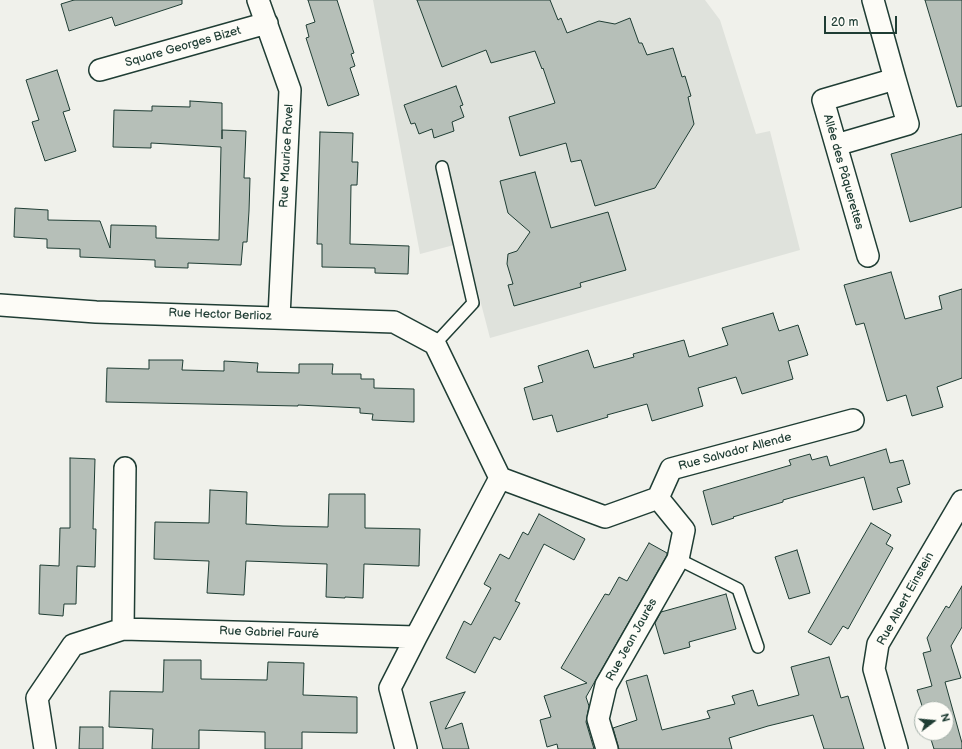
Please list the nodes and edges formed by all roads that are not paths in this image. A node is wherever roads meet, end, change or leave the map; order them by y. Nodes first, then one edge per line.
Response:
1 (258, 0) edge
2 (873, 0) edge
3 (267, 23) junction
4 (100, 70) dead end
5 (895, 79) junction
6 (836, 145) junction
7 (442, 167) dead end
8 (868, 256) dead end
9 (0, 306) edge
10 (279, 317) junction
11 (435, 344) junction
12 (853, 420) dead end
13 (125, 468) dead end
14 (500, 478) junction
15 (658, 498) junction
16 (962, 501) edge
17 (678, 559) junction
18 (123, 629) junction
19 (416, 637) junction
20 (758, 647) dead end
21 (45, 749) edge
22 (406, 749) edge
23 (607, 749) edge
24 (897, 749) edge

1 - 3 street, Rue Maurice Ravel
2 - 5 street
3 - 4 street, Square Georges Bizet
3 - 10 street, Rue Maurice Ravel
5 - 6 street, Allée des Pâquerettes
5 - 6 street
6 - 8 street, Allée des Pâquerettes
7 - 11 lane
9 - 10 street, Rue Hector Berlioz
10 - 11 street, Rue Hector Berlioz
11 - 14 street
12 - 15 street, Rue Salvador Allende
13 - 18 street
14 - 15 street
14 - 19 street
15 - 17 street, Rue Jean Jaurès
16 - 24 street, Rue Albert Einstein
17 - 20 lane
17 - 23 street, Rue Jean Jaurès
18 - 19 street, Rue Gabriel Fauré
18 - 21 street, Rue Gabriel Fauré
19 - 22 street

